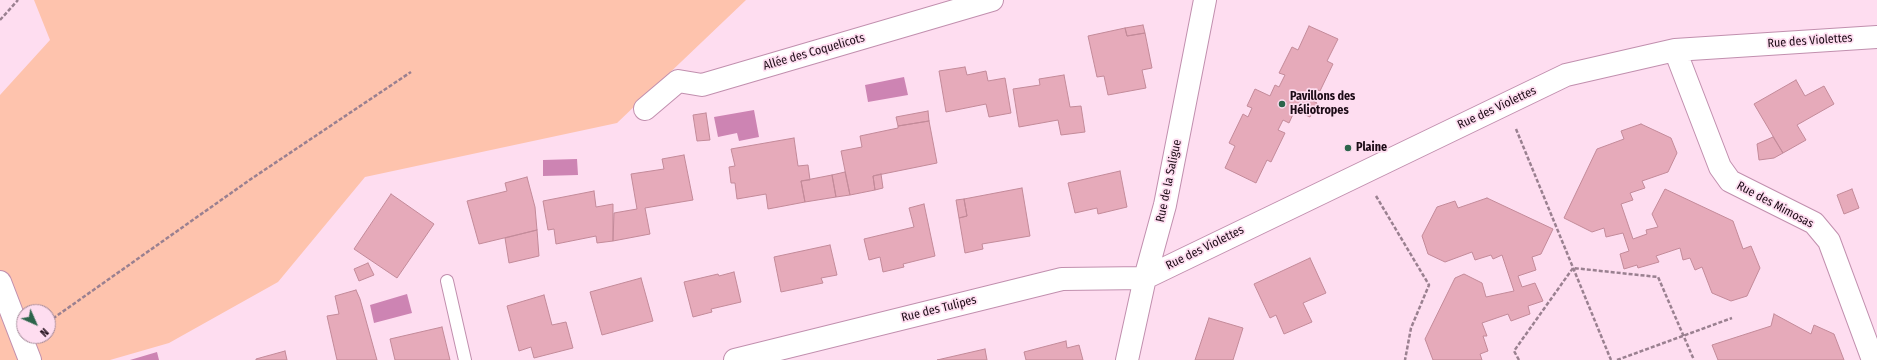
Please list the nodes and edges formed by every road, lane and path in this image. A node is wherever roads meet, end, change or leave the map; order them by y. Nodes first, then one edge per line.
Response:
1 (18, 0) edge
2 (992, 0) edge
3 (1205, 0) edge
4 (0, 20) edge
5 (1877, 37) edge
6 (1675, 50) junction
7 (411, 72) dead end
8 (1506, 103) junction
9 (645, 109) dead end
10 (1376, 195) dead end
11 (1573, 268) junction
12 (1145, 278) junction
13 (446, 281) dead end
14 (0, 282) edge
15 (56, 316) edge
16 (1732, 318) dead end
17 (1684, 336) junction
18 (30, 360) edge
19 (465, 360) edge
20 (736, 360) edge
21 (1127, 360) edge
22 (1406, 360) edge
23 (1519, 360) edge
24 (1611, 360) edge
25 (1617, 360) edge
26 (1694, 360) edge
27 (1873, 360) edge

1 - 4 path
2 - 9 street, Allée des Coquelicots
3 - 12 street, Rue de la Saligue
5 - 6 street, Rue des Violettes
6 - 8 street, Rue des Violettes
6 - 27 street, Rue des Mimosas
7 - 15 path
8 - 11 path
8 - 12 street, Rue des Violettes
10 - 22 path
11 - 17 path
11 - 23 path
11 - 24 path
12 - 20 street, Rue des Tulipes
12 - 21 street, Rue de la Saligue
13 - 19 lane
14 - 18 street
16 - 17 path
17 - 25 path
17 - 26 path

